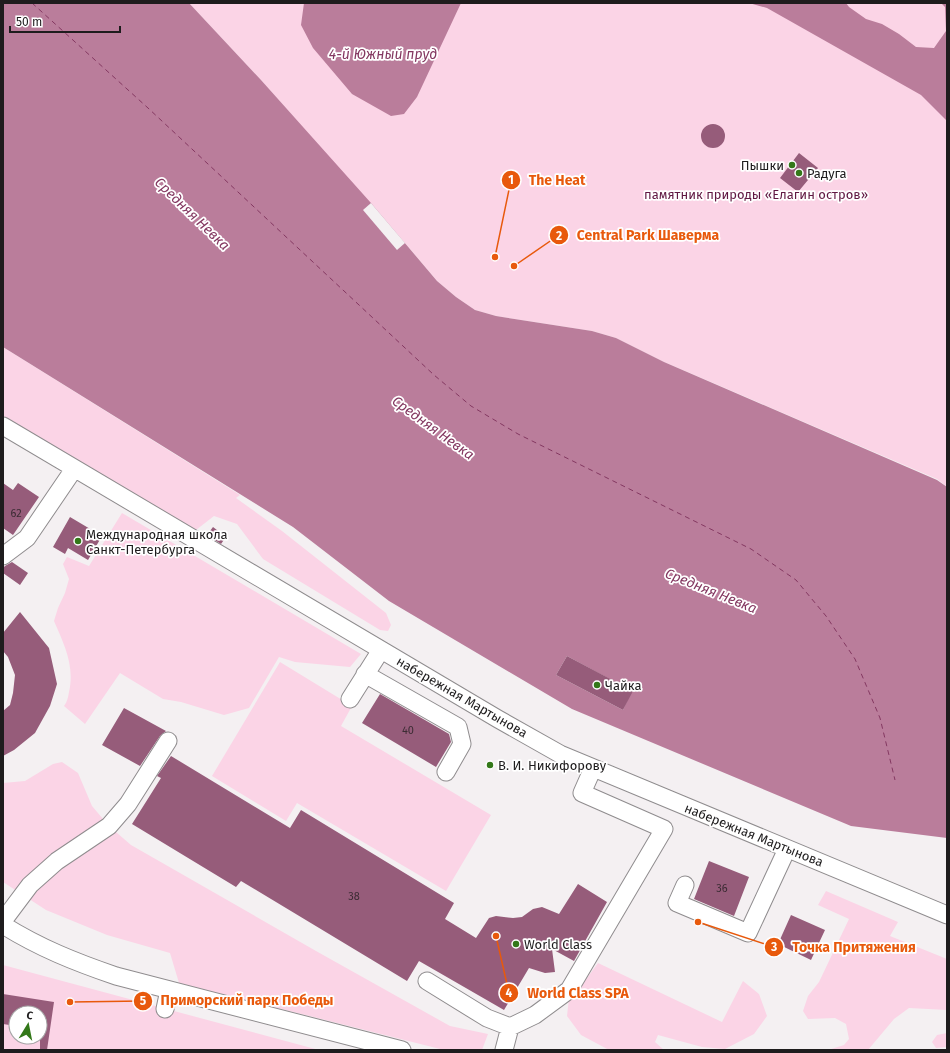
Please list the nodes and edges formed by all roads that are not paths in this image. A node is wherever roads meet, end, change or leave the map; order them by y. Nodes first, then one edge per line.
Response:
1 (3, 426) edge
2 (74, 469) junction
3 (3, 556) edge
4 (381, 650) junction
5 (365, 674) junction
6 (350, 699) dead end
7 (168, 741) dead end
8 (593, 768) junction
9 (446, 772) dead end
10 (787, 848) junction
11 (685, 885) dead end
12 (947, 915) edge
13 (3, 921) edge
14 (3, 925) edge
15 (427, 981) dead end
16 (170, 990) junction
17 (165, 1009) dead end
18 (510, 1027) junction
19 (364, 1045) edge
20 (402, 1050) edge
21 (504, 1050) edge

1 - 2 street, набережная Мартынова
2 - 3 street
2 - 4 street, набережная Мартынова
4 - 5 street
4 - 8 street, набережная Мартынова
5 - 6 street
5 - 9 street
7 - 13 street
8 - 10 street, набережная Мартынова
8 - 18 street
10 - 11 street
10 - 12 street, набережная Мартынова
14 - 16 street
15 - 18 street
16 - 17 street
16 - 19 street
18 - 21 street
19 - 20 street

